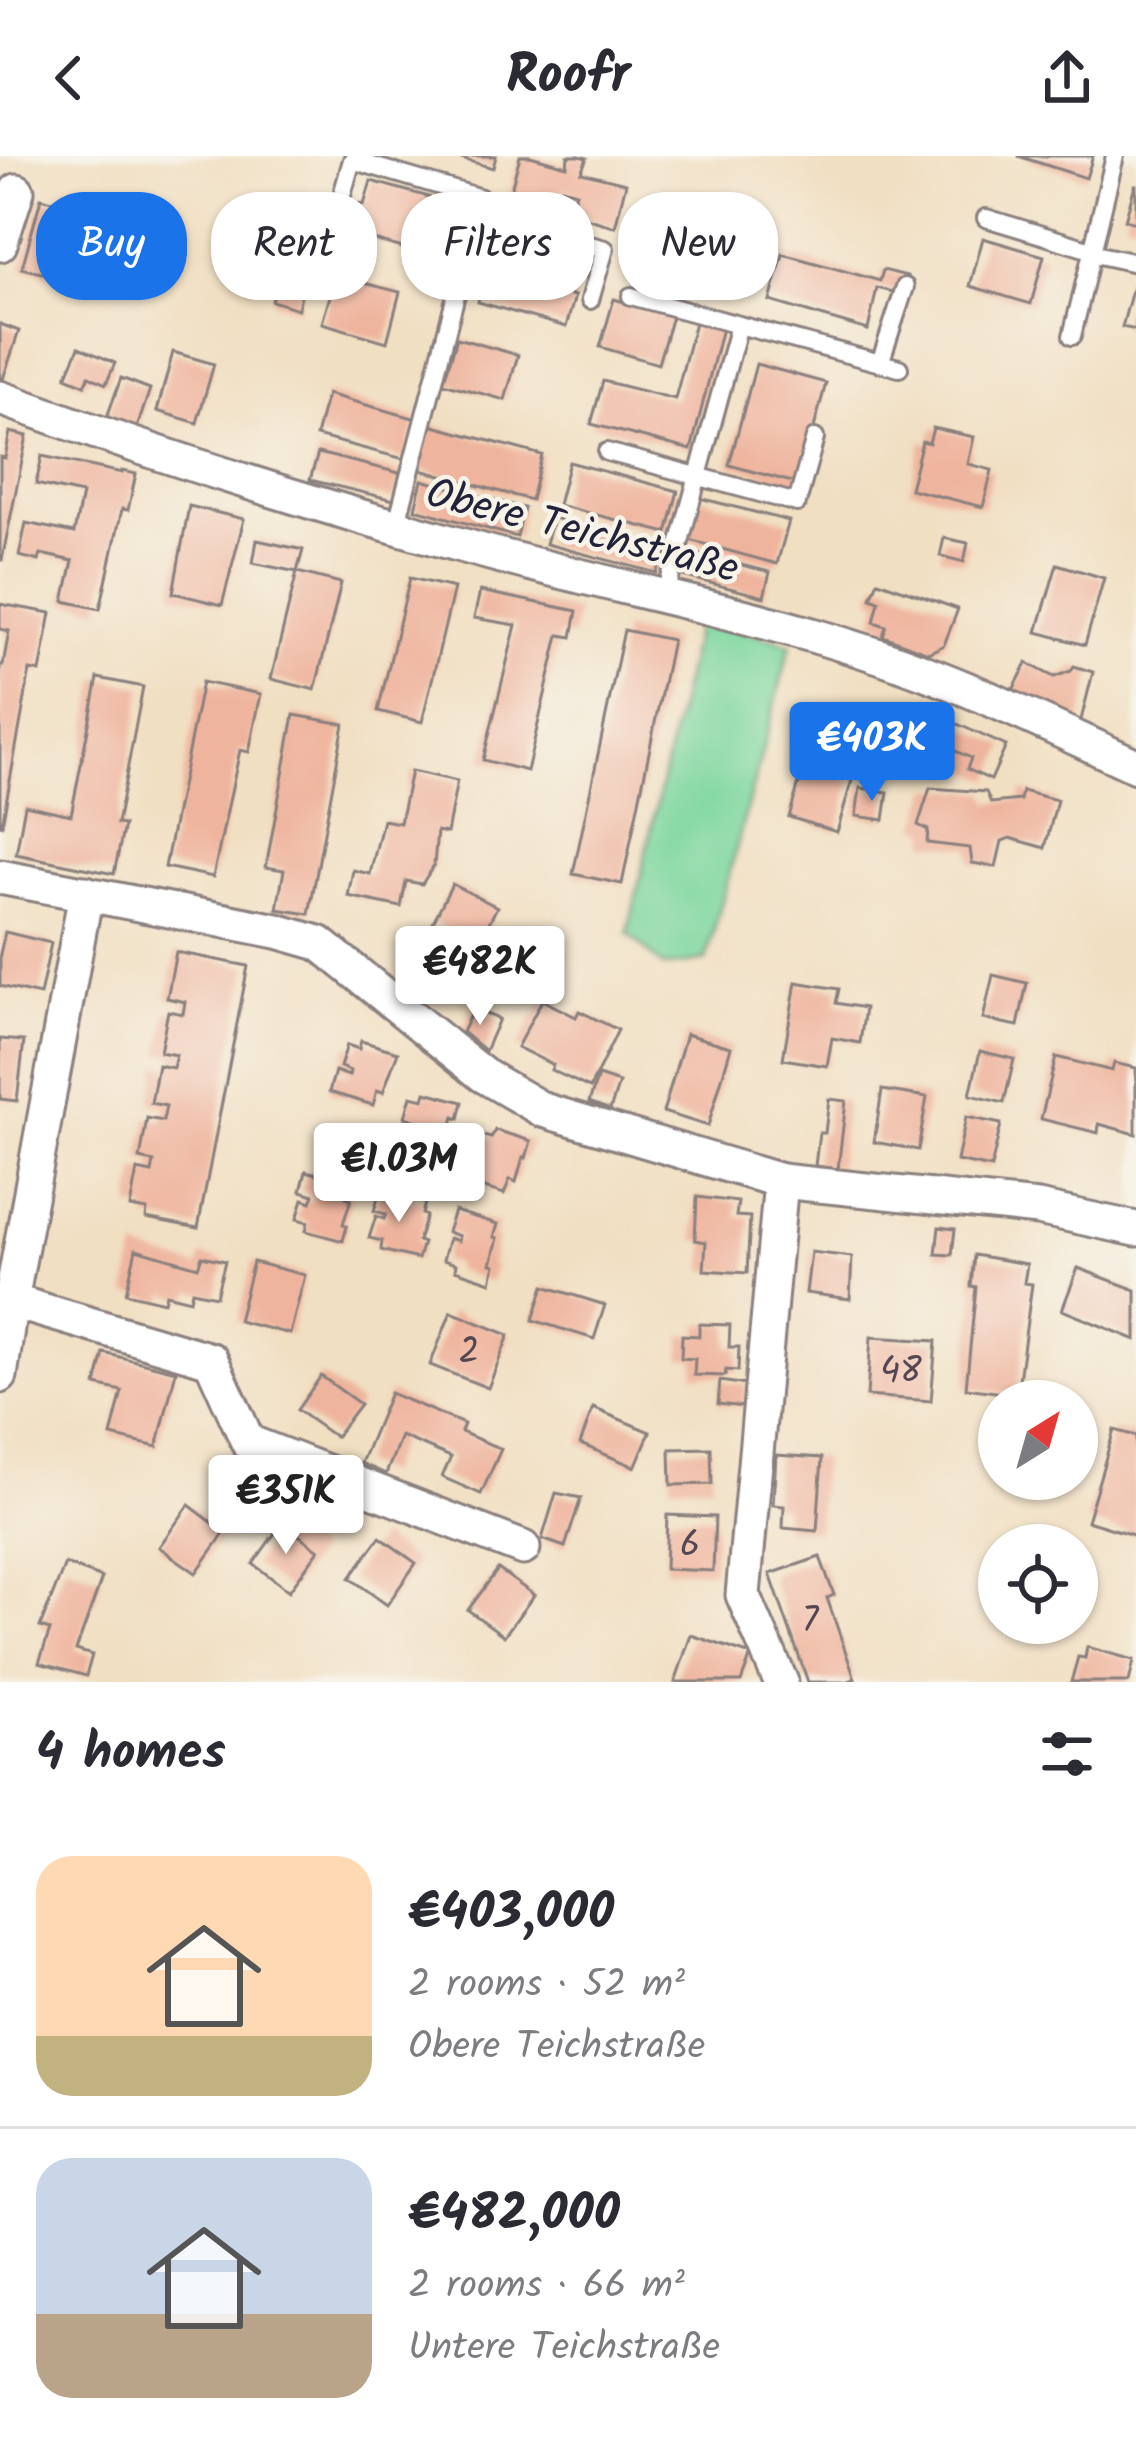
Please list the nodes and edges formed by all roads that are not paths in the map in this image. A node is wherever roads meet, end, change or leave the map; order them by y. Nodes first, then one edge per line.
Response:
1 (1115, 156) edge
2 (17, 191) dead end
3 (343, 192) edge
4 (461, 192) edge
5 (986, 218) dead end
6 (0, 244) edge
7 (594, 246) edge
8 (1090, 251) junction
9 (1136, 263) edge
10 (594, 286) edge
11 (905, 287) dead end
12 (455, 300) edge
13 (646, 300) edge
14 (739, 325) junction
15 (1072, 336) dead end
16 (880, 363) junction
17 (899, 368) dead end
18 (0, 398) edge
19 (815, 438) dead end
20 (607, 452) dead end
21 (698, 476) junction
22 (396, 527) junction
23 (664, 597) junction
24 (1136, 766) edge
25 (0, 877) edge
26 (86, 893) junction
27 (781, 1180) junction
28 (1136, 1229) edge
29 (11, 1301) junction
30 (0, 1376) edge
31 (523, 1548) dead end
32 (781, 1682) edge

1 - 8 lane
2 - 6 street
3 - 4 lane
5 - 8 lane
7 - 10 lane
8 - 9 lane
8 - 15 lane
11 - 16 lane
12 - 22 lane
13 - 14 lane
14 - 16 lane
14 - 21 lane
16 - 17 lane
18 - 22 street, Obere Teichstraße
19 - 21 lane
20 - 21 lane
21 - 23 lane
22 - 23 street, Obere Teichstraße
23 - 24 street, Obere Teichstraße
25 - 26 street
26 - 27 street
26 - 29 street
27 - 28 street
27 - 32 street
29 - 30 street
29 - 31 street

